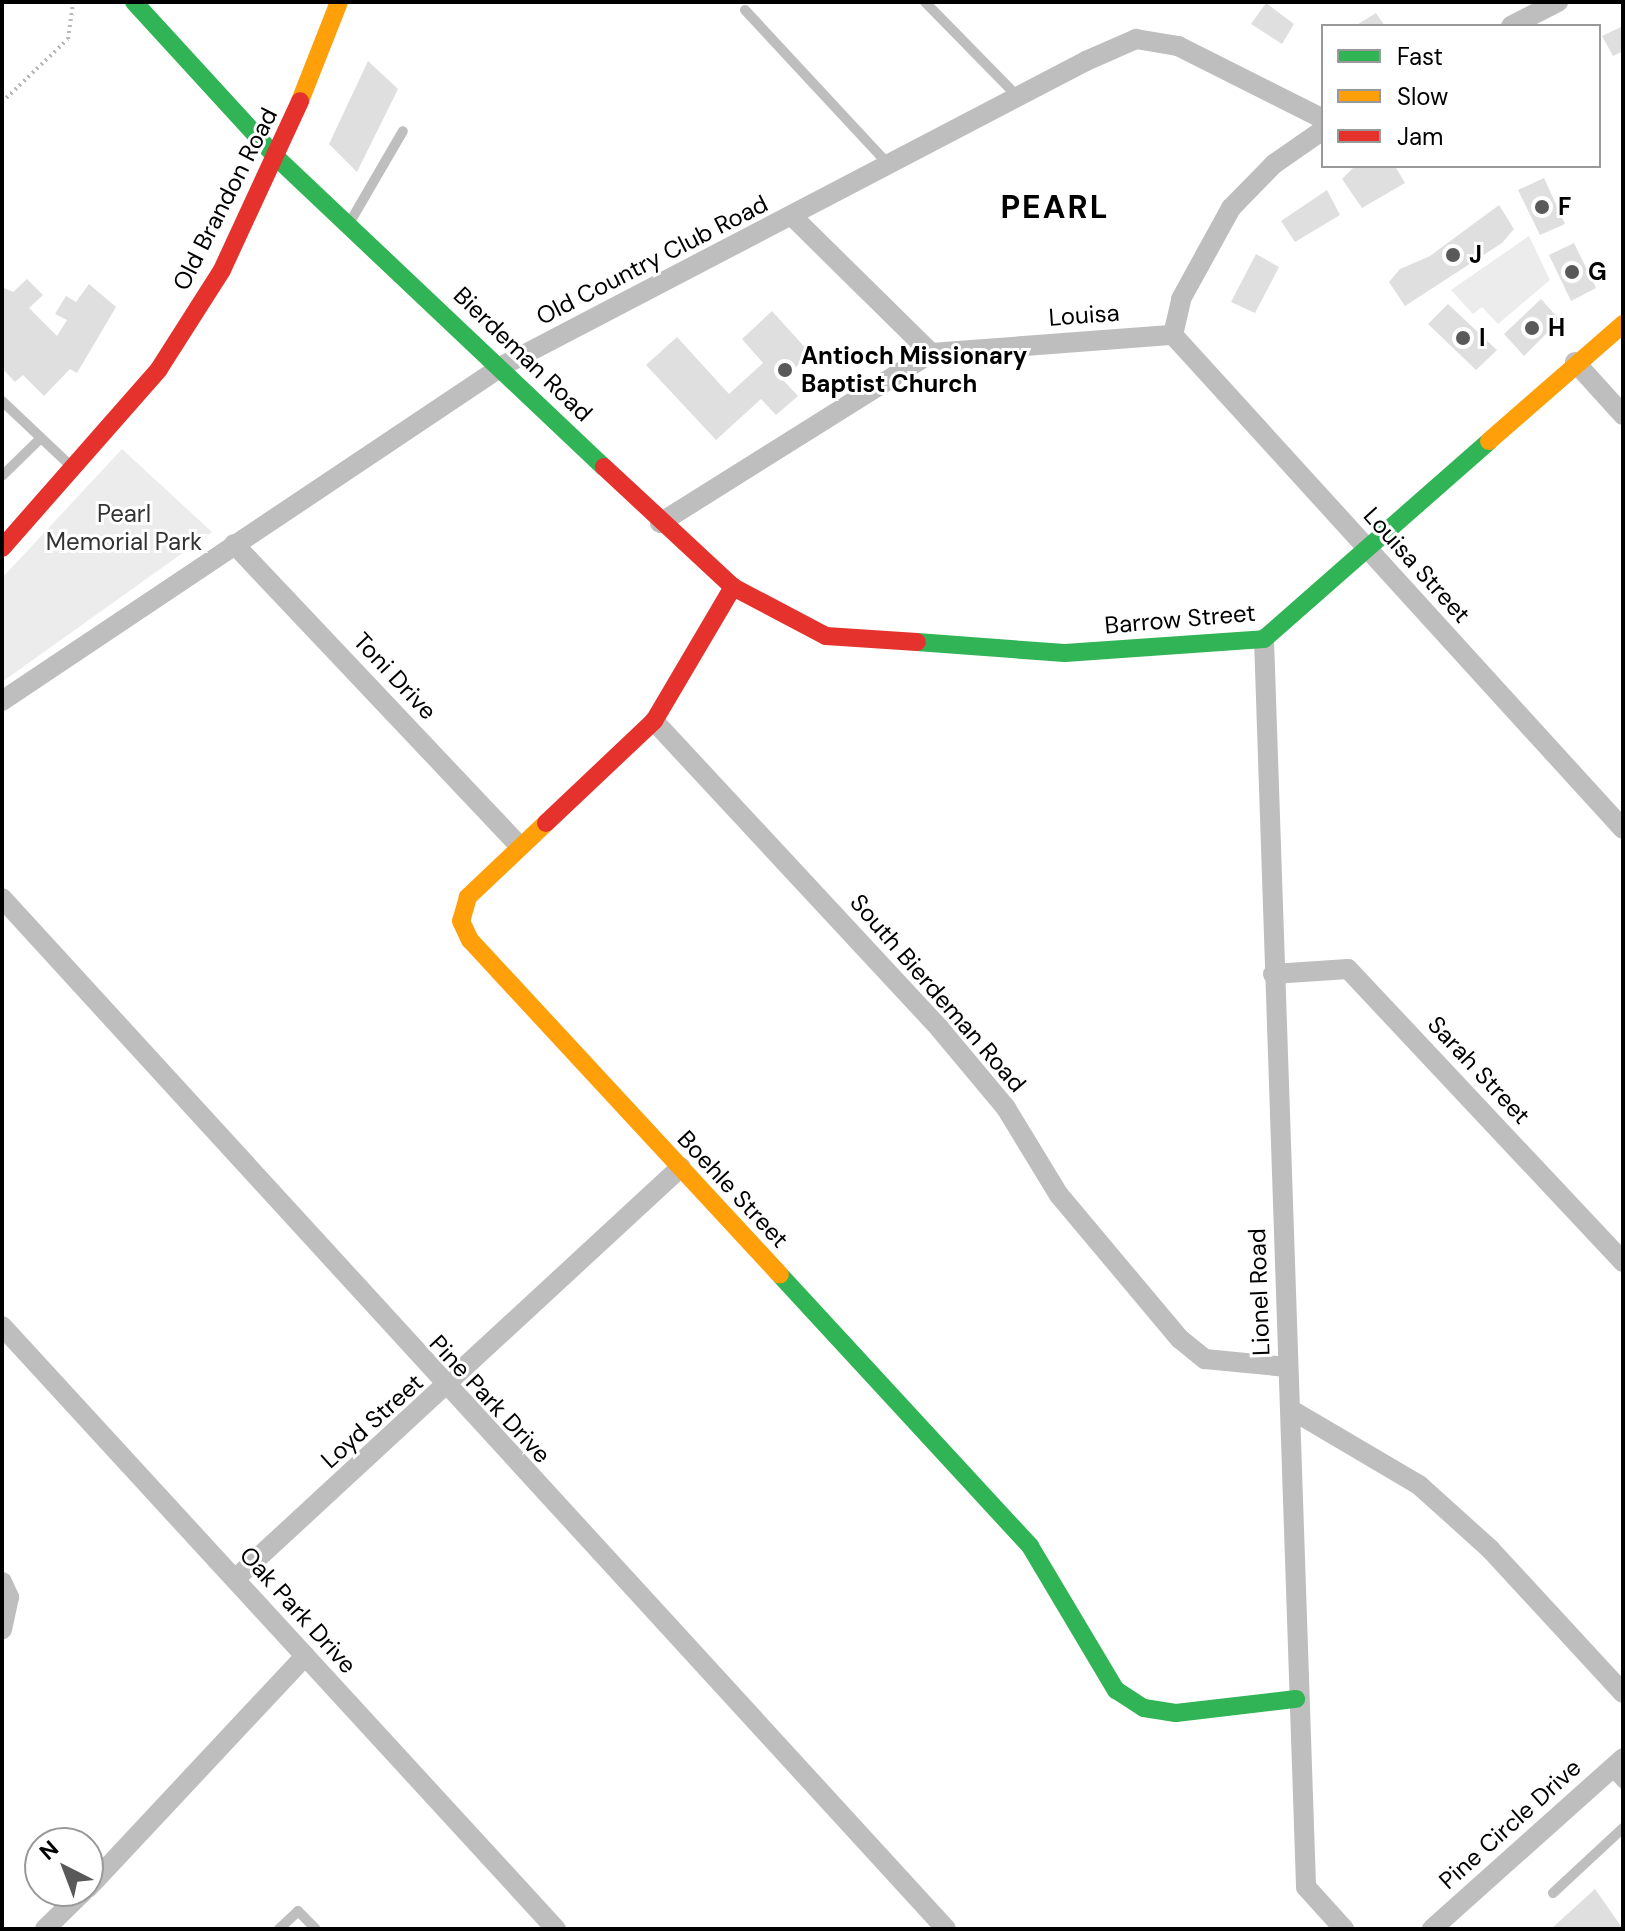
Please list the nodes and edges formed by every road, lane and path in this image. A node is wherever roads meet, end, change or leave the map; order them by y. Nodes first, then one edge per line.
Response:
1 (73, 2) edge
2 (134, 2) edge
3 (339, 2) edge
4 (925, 2) edge
5 (1558, 2) edge
6 (745, 10) dead end
7 (1515, 24) edge
8 (1018, 97) junction
9 (2, 102) edge
10 (1321, 118) edge
11 (403, 131) dead end
12 (1321, 131) edge
13 (277, 158) junction
14 (889, 166) junction
15 (793, 217) junction
16 (349, 223) junction
17 (1623, 324) edge
18 (1173, 335) junction
19 (931, 353) junction
20 (1575, 362) junction
21 (504, 365) junction
22 (2, 401) edge
23 (1623, 415) edge
24 (41, 438) junction
25 (73, 468) junction
26 (2, 476) edge
27 (660, 523) junction
28 (234, 544) junction
29 (2, 548) edge
30 (1370, 553) junction
31 (733, 587) junction
32 (1264, 639) junction
33 (2, 701) edge
34 (654, 721) junction
35 (1623, 829) edge
36 (519, 845) junction
37 (2, 898) edge
38 (1273, 974) junction
39 (681, 1167) junction
40 (1623, 1262) edge
41 (2, 1326) edge
42 (1287, 1367) junction
43 (445, 1389) junction
44 (1290, 1409) junction
45 (235, 1579) junction
46 (2, 1582) edge
47 (2, 1629) edge
48 (305, 1656) junction
49 (1623, 1693) edge
50 (1296, 1699) junction
51 (1619, 1771) edge
52 (1623, 1828) edge
53 (104, 1870) edge
54 (1553, 1893) dead end
55 (68, 1907) edge
56 (45, 1929) edge
57 (279, 1929) edge
58 (316, 1929) edge
59 (556, 1929) edge
60 (946, 1929) edge
61 (1344, 1929) edge
62 (1432, 1929) edge

1 - 9 path
2 - 13 street, Bierdeman Road
3 - 13 street, Old Brandon Road
4 - 8 lane
5 - 7 street
6 - 14 lane
8 - 10 street, Old Country Club Road
8 - 14 street, Old Country Club Road
11 - 16 lane
12 - 18 street
13 - 16 street, Bierdeman Road
13 - 25 street, Old Brandon Road
14 - 15 street, Old Country Club Road
15 - 19 street
15 - 21 street, Old Country Club Road
16 - 21 street, Bierdeman Road
17 - 20 street, Barrow Street
18 - 19 street, Louisa
18 - 30 street, Louisa Street
19 - 27 street
20 - 23 street
20 - 30 street, Barrow Street
21 - 27 street, Bierdeman Road
21 - 28 street, Old Country Club Road
22 - 24 lane
24 - 25 lane
24 - 26 lane
25 - 29 street, Old Brandon Road
27 - 31 street, Bierdeman Road
28 - 33 street, Old Country Club Road
28 - 36 street, Toni Drive
30 - 32 street, Barrow Street
30 - 35 street, Louisa Street
31 - 32 street, Barrow Street
31 - 34 street, Boehle Street
32 - 38 street, Lionel Road
34 - 36 street, Boehle Street
34 - 42 street, South Bierdeman Road
36 - 39 street, Boehle Street
37 - 43 street, Pine Park Drive
38 - 40 street, Sarah Street
38 - 42 street, Lionel Road
39 - 43 street, Loyd Street
39 - 50 street, Boehle Street
41 - 45 street, Oak Park Drive
42 - 44 street, Lionel Road
43 - 45 street, Loyd Street
43 - 60 street, Pine Park Drive
44 - 49 street
44 - 50 street, Lionel Road
45 - 48 street, Oak Park Drive
46 - 47 street
48 - 53 street
48 - 59 street, Oak Park Drive
50 - 61 street, Lionel Road
51 - 62 street, Pine Circle Drive
52 - 54 lane
55 - 56 street
57 - 58 lane

